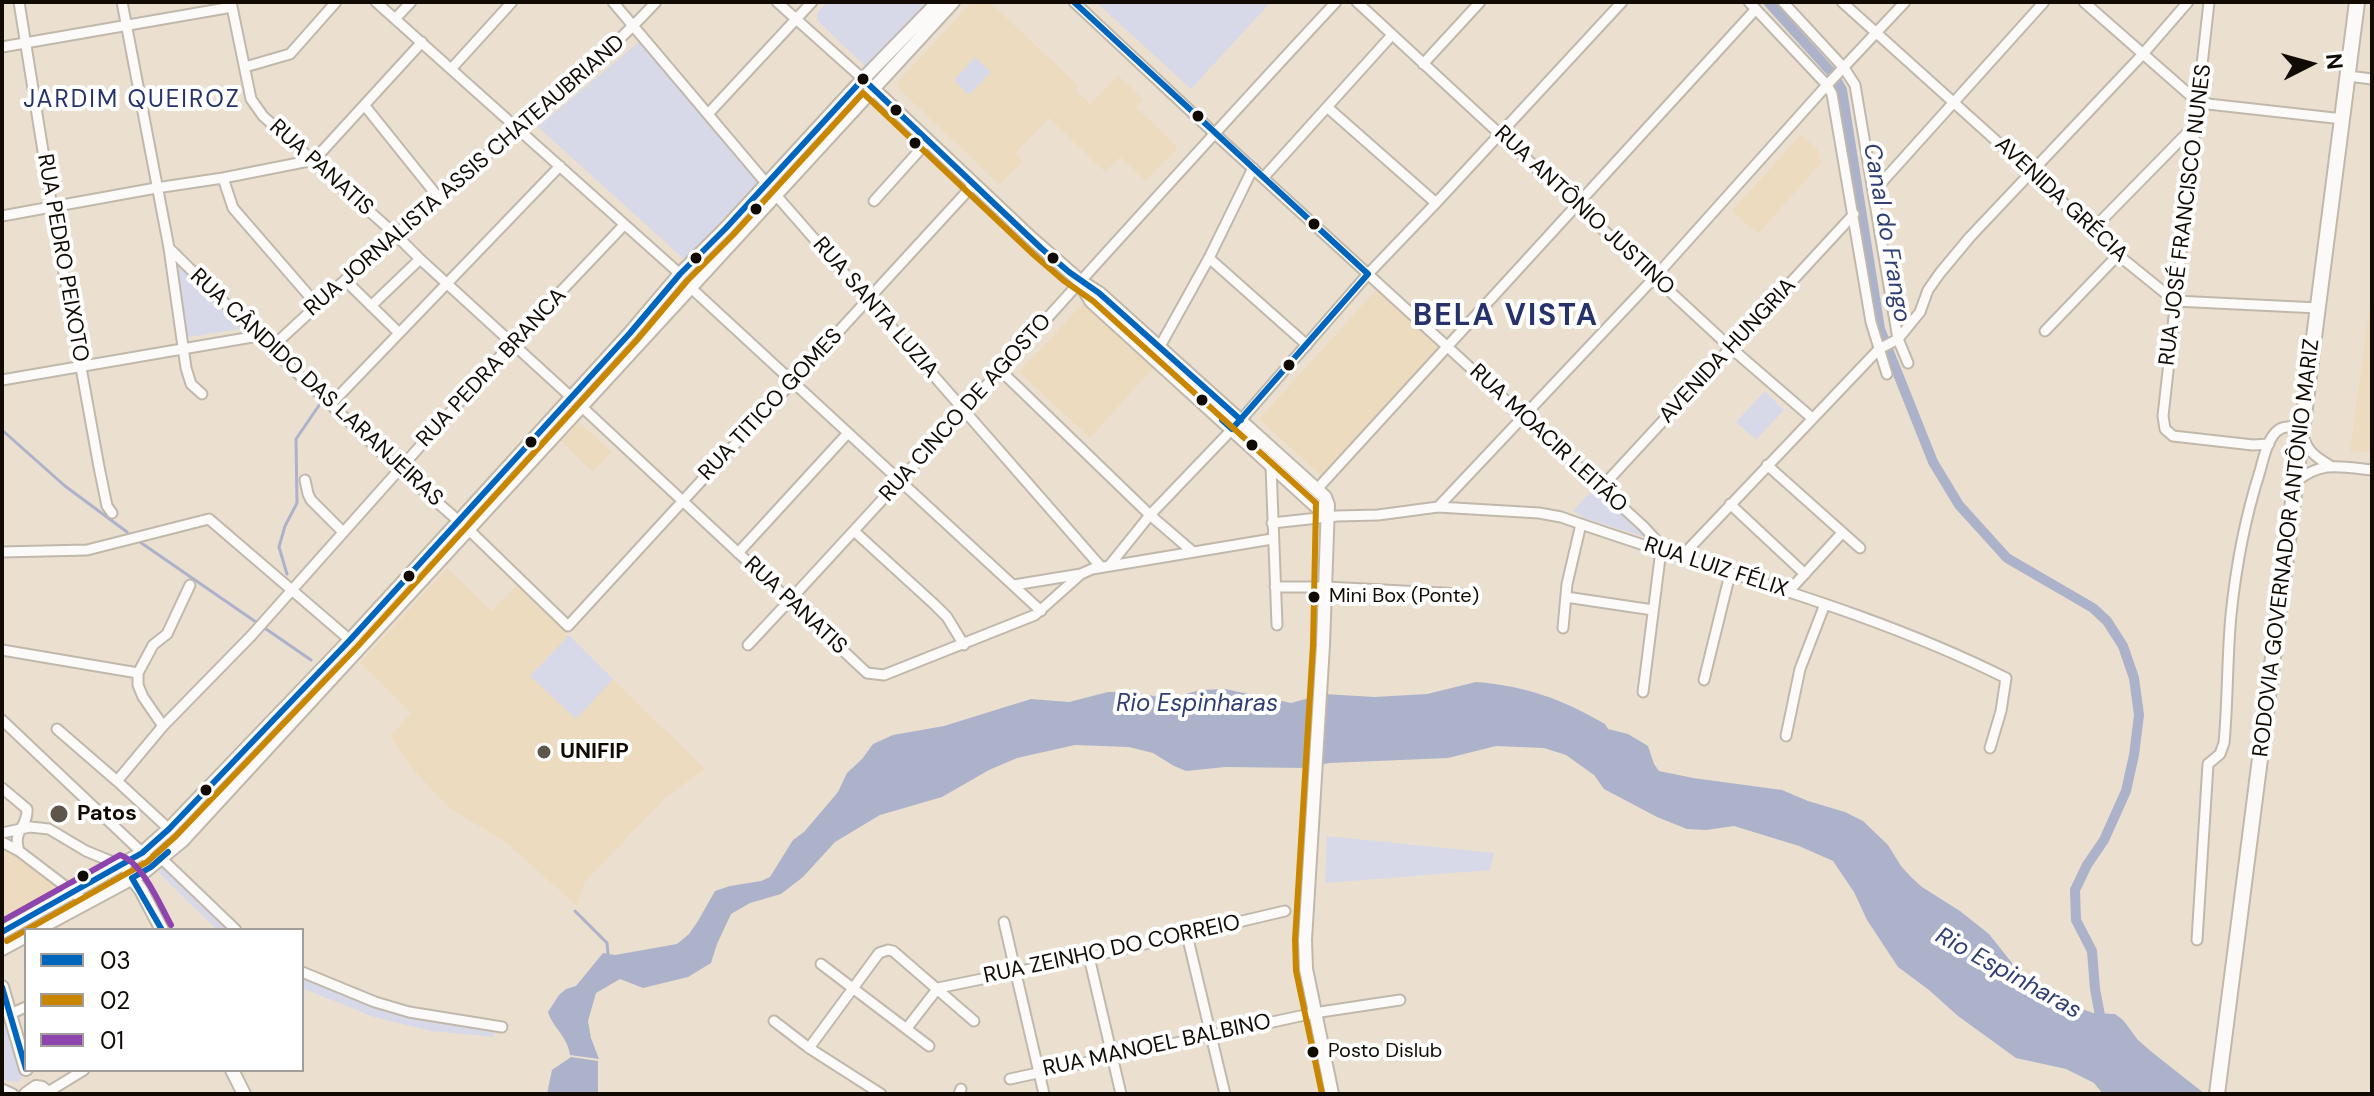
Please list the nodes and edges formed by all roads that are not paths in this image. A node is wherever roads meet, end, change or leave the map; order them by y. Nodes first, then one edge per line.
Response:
1 (19, 2) edge
2 (122, 2) edge
3 (336, 2) edge
4 (376, 2) edge
5 (411, 2) edge
6 (512, 2) edge
7 (613, 2) edge
8 (656, 2) edge
9 (777, 2) edge
10 (812, 2) edge
11 (953, 2) edge
12 (1074, 2) edge
13 (1336, 2) edge
14 (1357, 2) edge
15 (1480, 2) edge
16 (1622, 2) edge
17 (1783, 2) edge
18 (1842, 2) edge
19 (1905, 2) edge
20 (2044, 2) edge
21 (2084, 2) edge
22 (2188, 2) edge
23 (2209, 2) edge
24 (2357, 2) edge
25 (231, 4) edge
26 (933, 4) edge
27 (1752, 6) edge
28 (395, 19) junction
29 (796, 19) junction
30 (126, 25) junction
31 (633, 27) junction
32 (1876, 34) junction
33 (1392, 35) junction
34 (422, 42) junction
35 (26, 43) junction
36 (2, 47) edge
37 (2142, 55) junction
38 (1423, 64) junction
39 (245, 67) junction
40 (452, 68) junction
41 (1844, 68) junction
42 (2348, 76) junction
43 (863, 79) junction
44 (2372, 79) edge
45 (1827, 85) junction
46 (874, 89) junction
47 (1952, 102) junction
48 (2199, 103) junction
49 (365, 106) junction
50 (1327, 107) junction
51 (708, 114) junction
52 (2343, 119) junction
53 (2195, 125) junction
54 (517, 129) junction
55 (1214, 133) junction
56 (1501, 133) junction
57 (927, 142) junction
58 (314, 160) junction
59 (560, 166) junction
60 (1253, 168) junction
61 (2032, 173) junction
62 (1264, 177) junction
63 (223, 178) junction
64 (766, 183) junction
65 (974, 184) junction
66 (156, 188) junction
67 (1874, 191) junction
68 (775, 194) junction
69 (438, 197) junction
70 (874, 201) dead end
71 (1436, 203) junction
72 (1578, 204) junction
73 (52, 207) junction
74 (1854, 214) junction
75 (2, 216) edge
76 (624, 225) junction
77 (2092, 230) junction
78 (396, 235) junction
79 (169, 248) junction
80 (2118, 255) junction
81 (1209, 258) junction
82 (420, 259) junction
83 (680, 274) junction
84 (1368, 274) junction
85 (1655, 277) junction
86 (345, 280) junction
87 (1080, 281) junction
88 (447, 284) junction
89 (690, 287) junction
90 (869, 299) junction
91 (2175, 301) junction
92 (317, 305) junction
93 (371, 306) junction
94 (2318, 308) junction
95 (2045, 331) dead end
96 (398, 332) junction
97 (258, 336) junction
98 (1896, 340) junction
99 (512, 343) junction
100 (1307, 345) junction
101 (1449, 347) junction
102 (185, 348) junction
103 (271, 348) junction
104 (1159, 348) junction
105 (1731, 348) junction
106 (1881, 348) junction
107 (1908, 363) dead end
108 (81, 366) junction
109 (1000, 370) junction
110 (1887, 374) dead end
111 (2, 380) edge
112 (792, 383) junction
113 (202, 394) dead end
114 (571, 397) junction
115 (331, 404) junction
116 (582, 407) junction
117 (963, 410) junction
118 (1524, 418) junction
119 (1812, 418) junction
120 (1237, 425) junction
121 (2302, 432) junction
122 (848, 433) junction
123 (2269, 444) junction
124 (1767, 465) junction
125 (2329, 465) junction
126 (1271, 466) junction
127 (399, 469) junction
128 (2372, 470) edge
129 (305, 480) dead end
130 (900, 480) junction
131 (2296, 483) junction
132 (1318, 488) junction
133 (1601, 488) junction
134 (683, 501) junction
135 (1730, 504) junction
136 (1438, 507) junction
137 (112, 513) dead end
138 (1150, 515) junction
139 (1328, 517) junction
140 (1272, 523) junction
141 (1581, 524) junction
142 (464, 526) junction
143 (854, 531) junction
144 (343, 532) junction
145 (1842, 533) junction
146 (1272, 539) junction
147 (1860, 548) dead end
148 (1664, 551) junction
149 (2, 552) edge
150 (1193, 552) junction
151 (738, 553) junction
152 (1681, 557) junction
153 (1105, 566) junction
154 (1081, 574) junction
155 (1730, 574) junction
156 (1805, 574) junction
157 (190, 585) dead end
158 (1014, 585) junction
159 (1275, 587) junction
160 (1326, 587) junction
161 (292, 591) junction
162 (1789, 591) junction
163 (1461, 594) dead end
164 (1566, 597) junction
165 (789, 601) junction
166 (1825, 604) junction
167 (1653, 610) junction
168 (1041, 611) junction
169 (1277, 625) dead end
170 (568, 626) joint
171 (1563, 628) dead end
172 (350, 640) junction
173 (748, 645) dead end
174 (964, 645) junction
175 (2, 650) edge
176 (138, 673) junction
177 (1704, 680) dead end
178 (1643, 692) dead end
179 (284, 710) junction
180 (2, 720) edge
181 (294, 720) junction
182 (163, 726) junction
183 (57, 729) dead end
184 (1786, 736) dead end
185 (1990, 748) dead end
186 (117, 781) junction
187 (2, 788) edge
188 (19, 828) junction
189 (169, 829) junction
190 (2, 833) edge
191 (2, 842) edge
192 (19, 851) junction
193 (142, 853) junction
194 (154, 864) junction
195 (120, 865) junction
196 (132, 878) junction
197 (72, 892) junction
198 (86, 902) junction
199 (1285, 911) dead end
200 (1004, 922) dead end
201 (40, 928) edge
202 (161, 928) edge
203 (234, 928) edge
204 (2, 932) edge
205 (1187, 935) junction
206 (24, 937) edge
207 (2197, 940) dead end
208 (2, 949) edge
209 (1089, 957) junction
210 (821, 964) dead end
211 (1015, 972) junction
212 (304, 973) edge
213 (2, 987) edge
214 (853, 987) junction
215 (938, 988) junction
216 (1400, 1000) dead end
217 (24, 1008) edge
218 (1314, 1013) junction
219 (10, 1014) junction
220 (774, 1021) dead end
221 (974, 1021) dead end
222 (502, 1027) dead end
223 (907, 1028) junction
224 (1211, 1034) junction
225 (929, 1046) dead end
226 (809, 1048) junction
227 (1112, 1055) junction
228 (24, 1062) edge
229 (81, 1072) edge
230 (233, 1072) edge
231 (1039, 1072) junction
232 (1010, 1079) dead end
233 (2, 1089) edge
234 (29, 1091) edge
235 (48, 1093) edge
236 (13, 1094) edge
237 (244, 1094) edge
238 (881, 1094) edge
239 (1044, 1094) edge
240 (1121, 1094) edge
241 (1225, 1094) edge
242 (1332, 1094) edge
243 (2217, 1094) edge

1 - 35 street, RUA PEDRO PEIXOTO
2 - 30 street
3 - 39 street
4 - 28 street
5 - 28 street
6 - 40 street
7 - 31 street
8 - 31 street, RUA JORNALISTA ASSIS CHATEAUBRIAND
9 - 29 street
10 - 29 street
11 - 46 main road
12 - 55 street, RUA MOACIR LEITÃO
13 - 55 street, RUA CINCO DE AGOSTO
14 - 33 street, RUA ANTÔNIO JUSTINO
15 - 38 street
16 - 56 street
17 - 41 street
18 - 32 street, AVENIDA GRÉCIA
19 - 32 street
20 - 47 street
21 - 37 street
22 - 37 street
23 - 48 street, RUA JOSÉ FRANCISCO NUNES
24 - 42 highway, RODOVIA GOVERNADOR ANTÔNIO MARIZ
25 - 30 street
25 - 39 street
26 - 43 main road
27 - 45 street
27 - 72 street
28 - 34 street
29 - 43 street
29 - 51 street
30 - 35 street
30 - 66 street
31 - 51 street
31 - 54 street, RUA JORNALISTA ASSIS CHATEAUBRIAND
32 - 41 street
32 - 47 street, AVENIDA GRÉCIA
33 - 38 street, RUA ANTÔNIO JUSTINO
33 - 50 street
34 - 40 street
34 - 49 street
35 - 36 street
35 - 73 street, RUA PEDRO PEIXOTO
37 - 48 street
37 - 61 street
38 - 56 street, RUA ANTÔNIO JUSTINO
39 - 58 street, RUA PANATIS
40 - 54 street
41 - 45 street
41 - 67 street
42 - 44 street
42 - 52 highway, RODOVIA GOVERNADOR ANTÔNIO MARIZ
43 - 46 main road
43 - 64 main road
45 - 74 street
45 - 85 street
46 - 57 main road
46 - 68 main road
47 - 61 street, AVENIDA GRÉCIA
47 - 67 street
48 - 52 street
48 - 53 street, RUA JOSÉ FRANCISCO NUNES
49 - 58 street
49 - 69 street
50 - 62 street
50 - 71 street
51 - 64 street
52 - 94 highway, RODOVIA GOVERNADOR ANTÔNIO MARIZ
53 - 77 street
53 - 91 street, RUA JOSÉ FRANCISCO NUNES
54 - 59 street
54 - 69 street, RUA JORNALISTA ASSIS CHATEAUBRIAND
55 - 60 street, RUA MOACIR LEITÃO
55 - 87 street, RUA CINCO DE AGOSTO
56 - 71 street
56 - 72 street, RUA ANTÔNIO JUSTINO
57 - 65 main road
57 - 70 street
58 - 63 street
58 - 78 street, RUA PANATIS
59 - 76 street
59 - 88 street
60 - 62 street, RUA MOACIR LEITÃO
60 - 81 street
61 - 77 street, AVENIDA GRÉCIA
61 - 98 street
62 - 84 street, RUA MOACIR LEITÃO
63 - 66 street
63 - 92 street
64 - 83 main road
65 - 87 main road
65 - 90 street, RUA TITICO GOMES
66 - 73 street
66 - 79 street
67 - 98 street
68 - 89 main road
68 - 90 street, RUA SANTA LUZIA
69 - 78 street, RUA JORNALISTA ASSIS CHATEAUBRIAND
71 - 84 street
72 - 85 street, RUA ANTÔNIO JUSTINO
72 - 101 street
73 - 75 street
73 - 108 street, RUA PEDRO PEIXOTO
74 - 105 street, AVENIDA HUNGRIA
74 - 106 street
76 - 83 street
76 - 99 street, RUA PEDRA BRANCA
77 - 80 street, AVENIDA GRÉCIA
78 - 82 street, RUA PANATIS
78 - 86 street, RUA JORNALISTA ASSIS CHATEAUBRIAND
79 - 97 street, RUA CÂNDIDO DAS LARANJEIRAS
79 - 102 street
80 - 91 street, AVENIDA GRÉCIA
80 - 95 street
81 - 100 street
81 - 104 street
82 - 88 street, RUA PANATIS
82 - 93 street
83 - 114 main road
84 - 100 street
84 - 101 street, RUA MOACIR LEITÃO
85 - 105 street, RUA ANTÔNIO JUSTINO
85 - 118 street
86 - 92 street, RUA JORNALISTA ASSIS CHATEAUBRIAND
86 - 93 street
87 - 104 main road
87 - 109 street, RUA CINCO DE AGOSTO
87 - 120 main road
88 - 96 street
88 - 99 street, RUA PANATIS
89 - 112 street
89 - 116 main road
90 - 112 street, RUA TITICO GOMES
90 - 117 street, RUA SANTA LUZIA
91 - 94 street
91 - 123 street, RUA JOSÉ FRANCISCO NUNES
92 - 103 street, RUA JORNALISTA ASSIS CHATEAUBRIAND
93 - 96 street
94 - 121 highway, RODOVIA GOVERNADOR ANTÔNIO MARIZ
96 - 115 street
97 - 102 street
97 - 103 street, RUA CÂNDIDO DAS LARANJEIRAS
98 - 106 street
98 - 107 street
99 - 114 street, RUA PANATIS
99 - 127 street, RUA PEDRA BRANCA
100 - 120 street
101 - 118 street, RUA MOACIR LEITÃO
101 - 132 street
102 - 108 street
102 - 113 street
103 - 115 street, RUA CÂNDIDO DAS LARANJEIRAS
104 - 120 main road
105 - 119 street, RUA ANTÔNIO JUSTINO
105 - 133 street, AVENIDA HUNGRIA
106 - 110 street
106 - 119 street
108 - 111 street
108 - 137 street, RUA PEDRO PEIXOTO
109 - 117 street, RUA CINCO DE AGOSTO
109 - 138 street
112 - 122 street
112 - 134 street, RUA TITICO GOMES
114 - 142 main road
115 - 127 street, RUA CÂNDIDO DAS LARANJEIRAS
116 - 134 street, RUA PANATIS
116 - 142 main road
117 - 130 street, RUA CINCO DE AGOSTO
117 - 153 street, RUA SANTA LUZIA
118 - 133 street, RUA MOACIR LEITÃO
118 - 136 street
119 - 124 street
120 - 126 main road
120 - 132 main road
120 - 138 street
121 - 123 street
121 - 125 street
121 - 131 highway, RODOVIA GOVERNADOR ANTÔNIO MARIZ
122 - 130 street
122 - 151 street
123 - 207 street
124 - 135 street
124 - 145 street
125 - 128 street
125 - 131 street
126 - 139 main road
126 - 140 street
127 - 142 street, RUA CÂNDIDO DAS LARANJEIRAS
127 - 144 street, RUA PEDRA BRANCA
129 - 144 street
130 - 143 street, RUA CINCO DE AGOSTO
130 - 158 street
131 - 243 highway, RODOVIA GOVERNADOR ANTÔNIO MARIZ
132 - 139 main road
133 - 148 street, RUA MOACIR LEITÃO
134 - 151 street, RUA PANATIS
134 - 170 street, RUA TITICO GOMES
135 - 152 street
135 - 156 street
136 - 139 street, RUA LUIZ FÉLIX
136 - 141 street, RUA LUIZ FÉLIX
138 - 150 street
138 - 153 street
139 - 140 street, RUA LUIZ FÉLIX
139 - 160 main road
140 - 146 street
141 - 148 street, RUA LUIZ FÉLIX
141 - 164 street
142 - 170 street, RUA CÂNDIDO DAS LARANJEIRAS
142 - 172 main road
142 - 181 main road
143 - 165 street, RUA CINCO DE AGOSTO
143 - 174 street
144 - 161 street, RUA PEDRA BRANCA
145 - 147 street
145 - 156 street
146 - 150 street
146 - 159 street
148 - 152 street, RUA LUIZ FÉLIX
148 - 167 street
149 - 161 street
150 - 153 street
151 - 165 street, RUA PANATIS
152 - 155 street, RUA LUIZ FÉLIX
153 - 154 street
154 - 158 street
154 - 168 street
155 - 162 street, RUA LUIZ FÉLIX
155 - 177 street
156 - 162 street
157 - 176 street
158 - 168 street
159 - 160 street
159 - 169 street
160 - 163 street
160 - 218 main road
161 - 172 street
161 - 182 street, RUA PEDRA BRANCA
162 - 166 street, RUA LUIZ FÉLIX
164 - 167 street
164 - 171 street
165 - 173 street, RUA CINCO DE AGOSTO
165 - 174 street, RUA PANATIS
166 - 184 street
166 - 185 street, RUA LUIZ FÉLIX
167 - 178 street
168 - 174 street
172 - 179 main road
175 - 176 street
176 - 182 street
179 - 181 main road
179 - 189 main road
180 - 193 street
181 - 194 main road
182 - 186 street
183 - 186 street
186 - 189 street
187 - 188 street
188 - 190 street
188 - 192 street
188 - 195 street
189 - 193 main road
191 - 192 street
192 - 197 street
193 - 194 street
193 - 195 main road
194 - 196 main road
194 - 203 street
195 - 196 main road
195 - 197 main road
196 - 198 main road
196 - 202 main road
197 - 198 street
197 - 204 main road
198 - 201 main road
199 - 205 street, RUA ZEINHO DO CORREIO
200 - 211 street
205 - 209 street, RUA ZEINHO DO CORREIO
205 - 224 street
206 - 208 main road
209 - 211 street, RUA ZEINHO DO CORREIO
209 - 227 street
210 - 214 street
211 - 215 street, RUA ZEINHO DO CORREIO
211 - 231 street
212 - 222 street
213 - 219 main road
214 - 215 street
214 - 223 street
214 - 226 street
215 - 221 street
215 - 223 street
216 - 218 street, RUA MANOEL BALBINO
217 - 219 street
218 - 224 street, RUA MANOEL BALBINO
218 - 242 main road
219 - 228 main road
220 - 226 street
223 - 225 street
224 - 227 street, RUA MANOEL BALBINO
224 - 241 street
226 - 238 street
227 - 231 street, RUA MANOEL BALBINO
227 - 240 street
229 - 235 street
230 - 237 main road
231 - 232 street, RUA MANOEL BALBINO
231 - 239 street
233 - 236 street
234 - 235 main road

